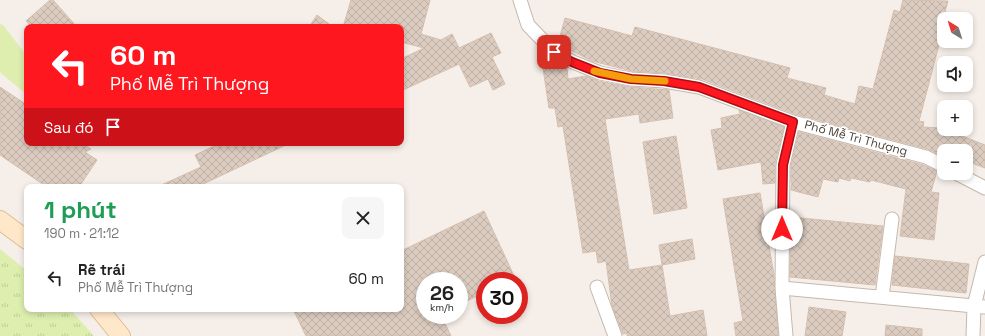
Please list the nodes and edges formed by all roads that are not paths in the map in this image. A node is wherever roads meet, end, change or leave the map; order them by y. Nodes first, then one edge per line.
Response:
1 (520, 0) edge
2 (793, 122) junction
3 (937, 162) edge
4 (970, 180) edge
5 (985, 188) edge
6 (892, 219) dead end
7 (0, 220) edge
8 (24, 238) edge
9 (985, 262) edge
10 (597, 287) dead end
11 (782, 288) junction
12 (882, 297) junction
13 (980, 307) edge
14 (101, 312) edge
15 (121, 336) edge
16 (615, 336) edge
17 (786, 336) edge
18 (973, 336) edge

1 - 2 street, Phố Mễ Trì Thượng
2 - 3 street, Phố Mễ Trì Thượng
2 - 11 street
4 - 5 street
6 - 12 street
7 - 8 main road
9 - 13 street
10 - 16 street
11 - 12 street
11 - 17 street
12 - 13 street
13 - 18 street
14 - 15 main road

